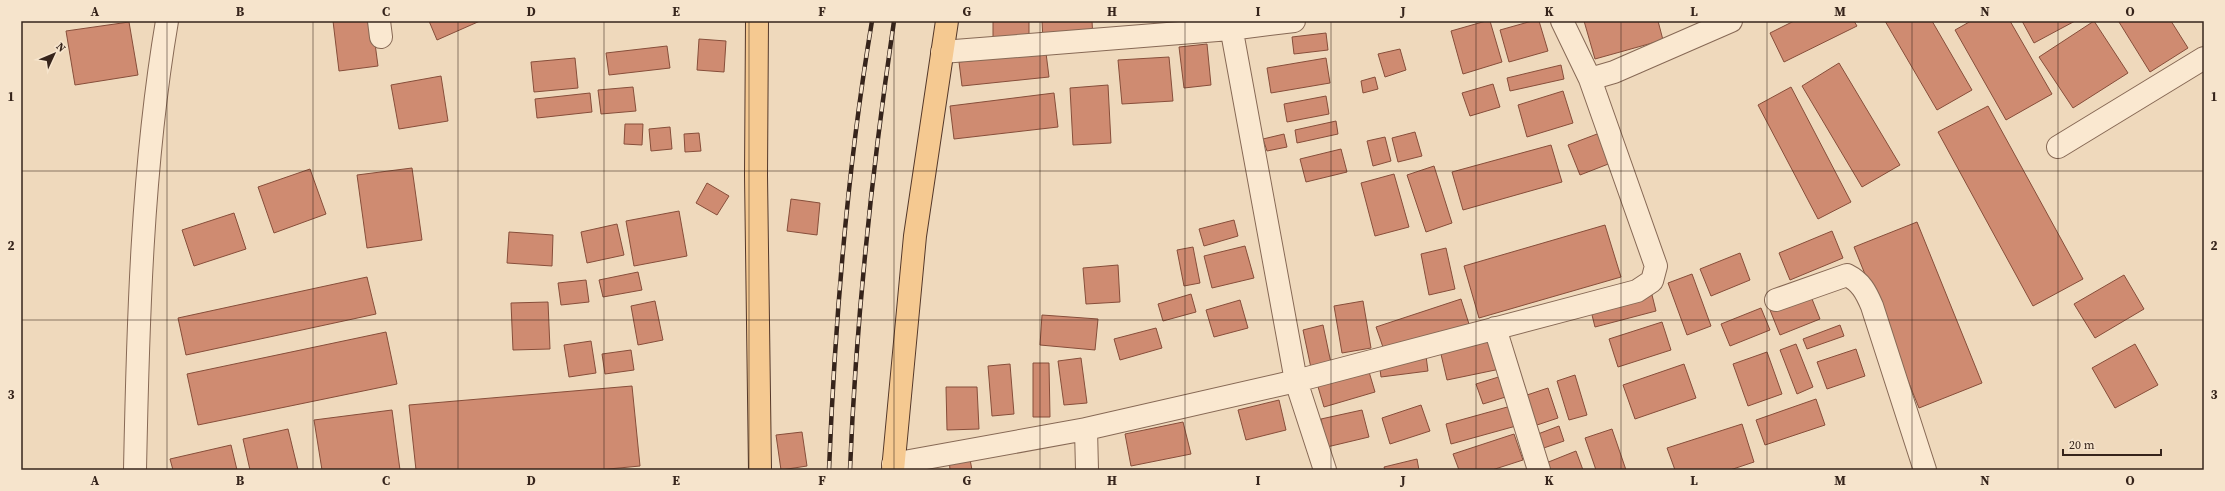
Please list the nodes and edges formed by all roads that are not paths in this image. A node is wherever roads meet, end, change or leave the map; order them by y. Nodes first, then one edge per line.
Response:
1 (167, 21) edge
2 (757, 21) edge
3 (947, 21) edge
4 (1294, 21) edge
5 (1562, 21) edge
6 (1731, 21) edge
7 (1230, 25) edge
8 (942, 52) junction
9 (2204, 58) edge
10 (1590, 79) junction
11 (2058, 147) dead end
12 (1776, 300) dead end
13 (1495, 328) junction
14 (1296, 381) junction
15 (1086, 429) junction
16 (893, 467) edge
17 (135, 470) edge
18 (760, 470) edge
19 (1087, 470) edge
20 (1325, 470) edge
21 (1539, 470) edge
22 (1925, 470) edge

1 - 17 street
2 - 18 main road
3 - 8 main road
4 - 7 street
5 - 10 street
6 - 10 street
7 - 8 street
7 - 14 street
8 - 16 main road
9 - 11 street
10 - 13 street
12 - 22 street
13 - 14 street
13 - 21 street
14 - 15 street
14 - 20 street
15 - 16 street
15 - 19 street

